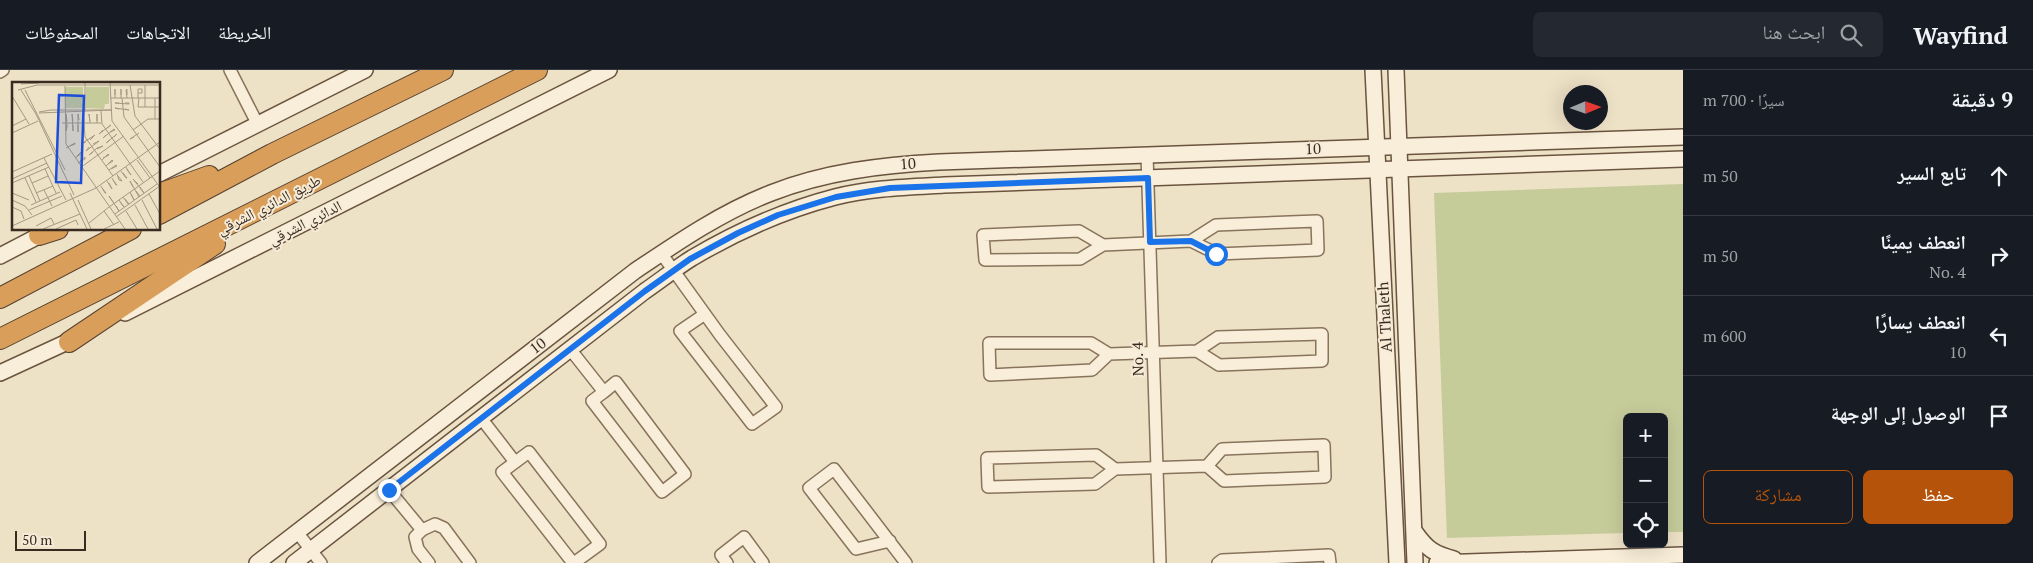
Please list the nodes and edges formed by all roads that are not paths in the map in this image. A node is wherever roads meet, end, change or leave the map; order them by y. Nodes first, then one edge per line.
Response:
1 (230, 70) edge
2 (365, 70) edge
3 (443, 70) edge
4 (537, 70) edge
5 (609, 70) edge
6 (1374, 70) edge
7 (1396, 70) edge
8 (258, 123) junction
9 (1683, 137) edge
10 (1399, 146) junction
11 (1376, 147) junction
12 (272, 154) junction
13 (1147, 155) junction
14 (1683, 159) edge
15 (1400, 169) junction
16 (1377, 170) junction
17 (160, 173) edge
18 (1148, 178) junction
19 (160, 194) edge
20 (282, 199) junction
21 (160, 213) edge
22 (129, 230) edge
23 (45, 232) edge
24 (1191, 241) junction
25 (1150, 242) junction
26 (1103, 245) junction
27 (661, 253) junction
28 (0, 256) edge
29 (674, 271) junction
30 (0, 298) edge
31 (705, 314) junction
32 (0, 340) edge
33 (69, 342) junction
34 (570, 349) junction
35 (1197, 351) junction
36 (1153, 353) junction
37 (1109, 354) junction
38 (0, 373) edge
39 (604, 392) junction
40 (481, 418) junction
41 (515, 462) junction
42 (1207, 466) junction
43 (1157, 468) junction
44 (1115, 469) junction
45 (389, 490) junction
46 (422, 530) junction
47 (297, 532) junction
48 (1415, 532) junction
49 (890, 541) junction
50 (311, 550) junction
51 (1683, 555) edge
52 (1465, 562) junction
53 (257, 563) edge
54 (294, 563) edge
55 (321, 563) edge
56 (429, 563) edge
57 (470, 563) edge
58 (573, 563) edge
59 (727, 563) edge
60 (764, 563) edge
61 (906, 563) edge
62 (1160, 563) edge
63 (1218, 563) edge
64 (1330, 563) edge
65 (1397, 563) edge
66 (1416, 563) edge
67 (1437, 563) edge

1 - 8 street
2 - 8 street
3 - 12 highway
4 - 20 highway, طريق الدائري الشرقي
5 - 33 street, الدائري الشرقي
6 - 11 street, Al Thaleth
7 - 10 street, Al Thaleth
8 - 17 street
9 - 10 street, 10
10 - 11 street, 10
10 - 15 street, Al Thaleth
11 - 13 street, 10
11 - 16 street, Al Thaleth
12 - 19 highway
12 - 21 highway
13 - 18 street, No. 4
13 - 27 street, 10
14 - 15 street, 10
15 - 16 street, 10
15 - 48 street, Al Thaleth
16 - 18 street, 10
16 - 65 street, Al Thaleth
18 - 25 street, No. 4
18 - 29 street, 10
20 - 32 highway, طريق الدائري الشرقي
20 - 33 highway
22 - 30 highway
23 - 28 street
24 - 24 street
24 - 25 street
25 - 26 street
25 - 36 street, No. 4
26 - 26 street
27 - 29 street
27 - 47 street, 10
29 - 31 street
29 - 34 street, 10
31 - 31 street
33 - 38 street, الدائري الشرقي
34 - 39 street
34 - 40 street, 10
35 - 35 street
35 - 36 street
36 - 37 street
36 - 43 street, No. 4
37 - 37 street
39 - 39 street
40 - 41 street
40 - 45 street, 10
41 - 58 street
41 - 58 street
42 - 42 street
42 - 43 street
43 - 44 street
43 - 62 street, No. 4
44 - 44 street
45 - 46 street
45 - 50 street, 10
46 - 56 street
46 - 57 street
47 - 50 street
47 - 53 street, 10
48 - 52 street
48 - 66 street, Al Thaleth
49 - 49 street
49 - 61 street
50 - 54 street, 10
50 - 55 street
51 - 52 street
52 - 67 street
59 - 60 street
63 - 64 street

